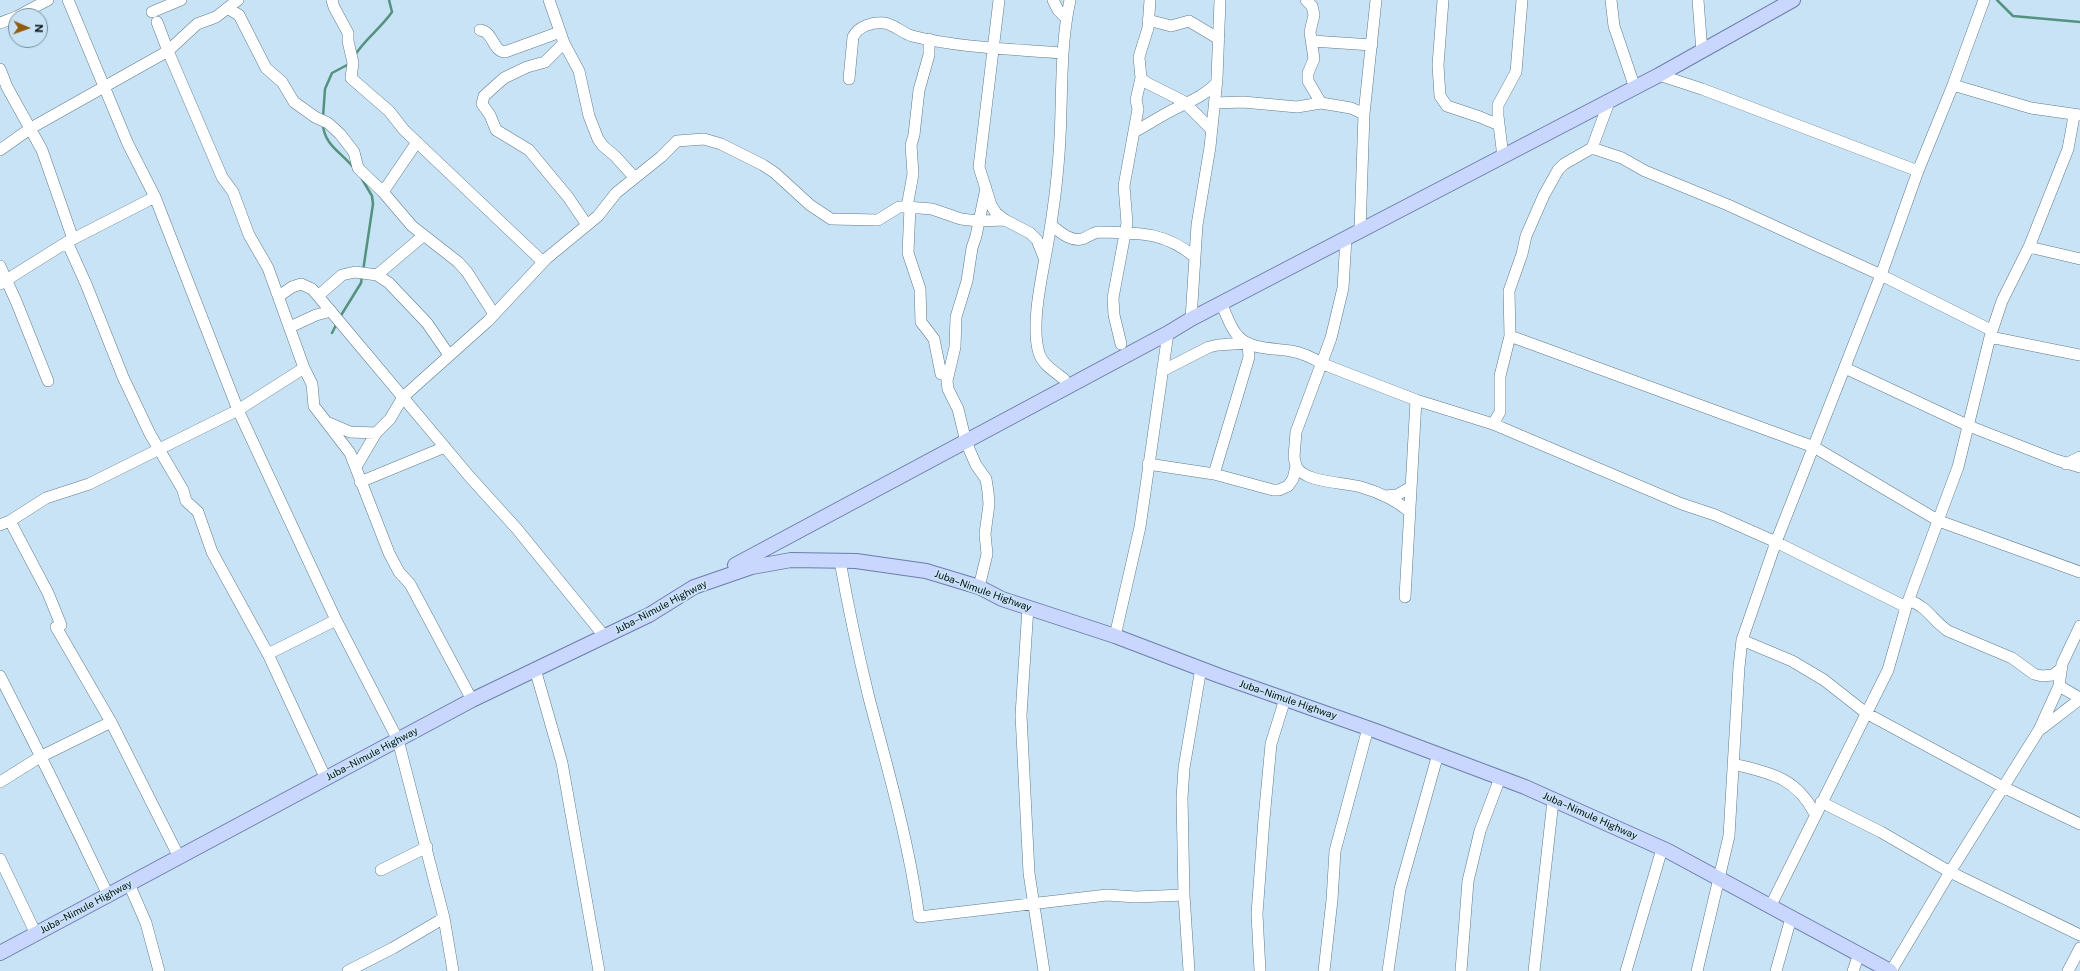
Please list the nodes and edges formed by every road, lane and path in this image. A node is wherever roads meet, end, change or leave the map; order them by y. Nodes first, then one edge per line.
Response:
1 (48, 0) edge
2 (68, 0) edge
3 (181, 0) edge
4 (332, 0) edge
5 (549, 0) edge
6 (999, 0) edge
7 (1053, 0) edge
8 (1070, 0) edge
9 (1150, 0) edge
10 (1220, 0) edge
11 (1306, 0) edge
12 (1376, 0) edge
13 (1443, 0) edge
14 (1522, 0) edge
15 (1611, 0) edge
16 (1698, 0) edge
17 (1792, 0) edge
18 (1984, 0) edge
19 (232, 3) edge
20 (33, 8) edge
21 (152, 12) dead end
22 (1066, 18) junction
23 (1148, 20) junction
24 (157, 22) dead end
25 (480, 30) dead end
26 (562, 37) junction
27 (929, 39) junction
28 (1219, 39) junction
29 (1312, 41) junction
30 (1372, 45) junction
31 (992, 47) junction
32 (168, 51) junction
33 (1702, 52) junction
34 (1063, 53) junction
35 (0, 69) edge
36 (1660, 75) junction
37 (1140, 78) junction
38 (849, 79) dead end
39 (1217, 83) junction
40 (1953, 85) junction
41 (103, 87) junction
42 (1635, 88) junction
43 (1609, 102) junction
44 (1215, 103) junction
45 (1187, 104) junction
46 (1321, 104) junction
47 (1364, 114) junction
48 (2077, 115) edge
49 (1499, 125) junction
50 (30, 128) junction
51 (1212, 130) junction
52 (1134, 132) junction
53 (417, 142) junction
54 (1592, 148) junction
55 (0, 150) edge
56 (1503, 157) junction
57 (1918, 171) junction
58 (634, 177) junction
59 (986, 188) junction
60 (383, 192) junction
61 (154, 197) junction
62 (909, 207) junction
63 (1005, 220) junction
64 (978, 221) junction
65 (587, 225) junction
66 (1051, 225) junction
67 (1360, 230) junction
68 (1125, 234) junction
69 (423, 236) junction
70 (1346, 238) junction
71 (70, 241) junction
72 (2028, 248) junction
73 (1195, 257) junction
74 (2080, 259) edge
75 (1045, 260) junction
76 (543, 262) junction
77 (0, 266) edge
78 (377, 275) junction
79 (1881, 275) junction
80 (3, 282) edge
81 (279, 296) junction
82 (318, 296) junction
83 (1221, 303) junction
84 (331, 311) junction
85 (494, 314) junction
86 (1191, 319) junction
87 (290, 327) junction
88 (1989, 332) junction
89 (1168, 334) junction
90 (1510, 336) junction
91 (1248, 343) junction
92 (1121, 344) dead end
93 (449, 355) junction
94 (2080, 355) edge
95 (1323, 364) junction
96 (304, 368) junction
97 (1845, 368) junction
98 (1162, 371) junction
99 (941, 374) dead end
100 (1064, 379) dead end
101 (48, 381) dead end
102 (403, 396) junction
103 (1416, 400) junction
104 (238, 410) junction
105 (325, 421) junction
106 (1493, 424) junction
107 (1969, 426) junction
108 (376, 433) junction
109 (966, 442) junction
110 (445, 447) junction
111 (1814, 447) junction
112 (160, 449) junction
113 (2080, 457) edge
114 (1148, 464) junction
115 (2066, 464) junction
116 (1296, 466) junction
117 (356, 467) junction
118 (2080, 467) edge
119 (1214, 474) junction
120 (1316, 479) junction
121 (360, 482) junction
122 (1288, 486) junction
123 (1411, 487) junction
124 (1385, 496) junction
125 (1410, 512) junction
126 (1939, 521) junction
127 (5, 523) edge
128 (1776, 542) junction
129 (840, 561) junction
130 (2080, 572) edge
131 (694, 587) junction
132 (979, 587) junction
133 (1405, 598) dead end
134 (1907, 603) junction
135 (1028, 607) junction
136 (336, 620) junction
137 (2080, 626) edge
138 (1115, 636) junction
139 (605, 637) dead end
140 (1742, 640) junction
141 (268, 654) junction
142 (1201, 668) junction
143 (2062, 668) junction
144 (535, 669) junction
145 (0, 676) edge
146 (2059, 686) junction
147 (2080, 698) edge
148 (1285, 699) junction
149 (472, 700) junction
150 (1866, 712) junction
151 (110, 722) junction
152 (1368, 728) junction
153 (2039, 730) junction
154 (398, 740) junction
155 (1438, 754) junction
156 (40, 757) junction
157 (1734, 764) junction
158 (1500, 778) junction
159 (326, 779) junction
160 (0, 782) edge
161 (2003, 787) junction
162 (1553, 801) junction
163 (1821, 802) junction
164 (1815, 814) junction
165 (2080, 824) edge
166 (427, 847) junction
167 (1662, 849) junction
168 (179, 857) junction
169 (0, 859) edge
170 (381, 870) dead end
171 (1950, 872) junction
172 (1720, 878) junction
173 (129, 884) junction
174 (108, 895) junction
175 (1184, 895) junction
176 (1034, 904) junction
177 (1770, 907) junction
178 (444, 918) junction
179 (1791, 918) junction
180 (36, 934) junction
181 (2080, 935) edge
182 (2080, 948) edge
183 (0, 953) edge
184 (1859, 954) junction
185 (159, 971) edge
186 (348, 971) edge
187 (452, 971) edge
188 (599, 971) edge
189 (1044, 971) edge
190 (1189, 971) edge
191 (1260, 971) edge
192 (1324, 971) edge
193 (1388, 971) edge
194 (1462, 971) edge
195 (1534, 971) edge
196 (1626, 971) edge
197 (1697, 971) edge
198 (1776, 971) edge
199 (1853, 971) edge
200 (1890, 971) edge
201 (2068, 971) edge

1 - 20 street
2 - 41 street
3 - 21 street
4 - 53 street
5 - 26 street
6 - 31 street
7 - 22 street
8 - 22 street
9 - 23 street
10 - 28 street
11 - 29 street
12 - 30 street
13 - 49 street
14 - 49 street
15 - 42 street
16 - 33 street
17 - 33 main road
18 - 40 street
19 - 32 street
19 - 60 street
22 - 34 street
23 - 28 street
23 - 37 street
24 - 32 street
25 - 26 street
26 - 58 street
26 - 65 street
27 - 31 street
27 - 38 street
27 - 62 street
28 - 39 street
29 - 30 street
29 - 46 street
30 - 47 street
31 - 34 street
31 - 59 street
32 - 41 street
32 - 81 street
33 - 36 main road
34 - 66 street
35 - 50 street
36 - 42 main road
36 - 57 street
37 - 45 street
37 - 52 street
39 - 44 street
39 - 45 street
40 - 48 street
40 - 57 street
41 - 50 street
41 - 61 street
42 - 43 main road
43 - 54 street
43 - 56 main road
44 - 46 street
44 - 51 street
45 - 51 street
45 - 52 street
46 - 47 street
47 - 67 street
48 - 72 street
49 - 56 street
50 - 55 street
50 - 71 street
51 - 73 street
52 - 68 street
53 - 60 street
53 - 76 street
54 - 79 street
54 - 90 street
56 - 67 main road
57 - 79 street
58 - 62 street
58 - 65 street
59 - 63 street
59 - 64 street
60 - 69 street
61 - 71 street
61 - 104 street
62 - 64 street
62 - 99 street
63 - 64 street
63 - 75 street
64 - 109 street
65 - 76 street
66 - 68 street
66 - 75 street
67 - 70 main road
68 - 73 street
68 - 92 street
69 - 78 street
69 - 85 street
70 - 83 main road
70 - 95 street
71 - 80 street
71 - 112 street
72 - 74 street
72 - 88 street
73 - 86 street
75 - 100 street
76 - 85 street
77 - 80 street
78 - 82 street
78 - 93 street
79 - 88 street
79 - 97 street
80 - 101 street
81 - 82 street
81 - 87 street
82 - 84 street
83 - 86 main road
83 - 91 street
84 - 87 street
84 - 102 street
85 - 93 street
86 - 89 main road
87 - 96 street
88 - 94 street
88 - 107 street
89 - 98 street
89 - 109 main road
90 - 106 street
90 - 111 street
91 - 95 street
91 - 98 street
91 - 119 street
93 - 102 street
95 - 103 street
95 - 116 street
96 - 104 street
96 - 105 street
97 - 107 street
97 - 111 street
98 - 114 street
102 - 108 street
102 - 110 street
103 - 106 street
103 - 123 street
104 - 112 street
104 - 136 street
105 - 108 street
105 - 117 street
106 - 128 street
107 - 115 street
107 - 126 street
108 - 117 street
109 - 131 main road
109 - 132 street
110 - 121 street
110 - 139 street
111 - 126 street
111 - 128 street
112 - 127 street
112 - 141 street
113 - 115 street
114 - 119 street
114 - 138 street
115 - 118 street
116 - 120 street
116 - 122 street
117 - 121 street
119 - 122 street
120 - 122 street
120 - 124 street
121 - 149 street
123 - 124 street
123 - 125 street
124 - 125 street
125 - 133 street
126 - 130 street
126 - 134 street
127 - 151 street
128 - 134 street
128 - 140 street
129 - 131 main road, Juba–Nimule Highway
129 - 132 main road, Juba–Nimule Highway
129 - 176 street
131 - 144 main road, Juba–Nimule Highway
132 - 135 main road, Juba–Nimule Highway
134 - 143 street
134 - 150 street
135 - 138 main road, Juba–Nimule Highway
135 - 176 street
136 - 141 street
136 - 154 street
137 - 143 street
138 - 142 main road, Juba–Nimule Highway
140 - 150 street
140 - 157 street
141 - 159 street
142 - 148 main road, Juba–Nimule Highway
142 - 175 street
143 - 146 street
144 - 149 main road, Juba–Nimule Highway
144 - 188 street
145 - 156 street
146 - 147 street
146 - 153 street
147 - 153 street
148 - 152 main road, Juba–Nimule Highway
148 - 191 street
149 - 154 main road, Juba–Nimule Highway
150 - 161 street
150 - 163 street
151 - 156 street
151 - 168 street
152 - 155 main road, Juba–Nimule Highway
152 - 192 street
153 - 161 street
154 - 159 main road, Juba–Nimule Highway
154 - 166 street
155 - 158 main road, Juba–Nimule Highway
155 - 193 street
156 - 160 street
156 - 174 street
157 - 164 street
157 - 172 street
158 - 162 main road, Juba–Nimule Highway
158 - 194 street
159 - 168 main road, Juba–Nimule Highway
161 - 165 street
161 - 171 street
162 - 167 main road, Juba–Nimule Highway
162 - 195 street
163 - 164 street
163 - 171 street
164 - 177 street
166 - 170 street
166 - 178 street
167 - 172 main road, Juba–Nimule Highway
167 - 196 street
168 - 173 main road, Juba–Nimule Highway
169 - 180 street
171 - 181 street
171 - 200 street
172 - 177 main road, Juba–Nimule Highway
172 - 197 street
173 - 174 main road, Juba–Nimule Highway
173 - 185 street
174 - 180 main road, Juba–Nimule Highway
175 - 176 street
175 - 190 street
176 - 189 street
177 - 179 main road, Juba–Nimule Highway
178 - 186 street
178 - 187 street
179 - 184 main road, Juba–Nimule Highway
179 - 198 street
180 - 183 main road, Juba–Nimule Highway
182 - 201 street
184 - 199 street
184 - 200 main road, Juba–Nimule Highway

